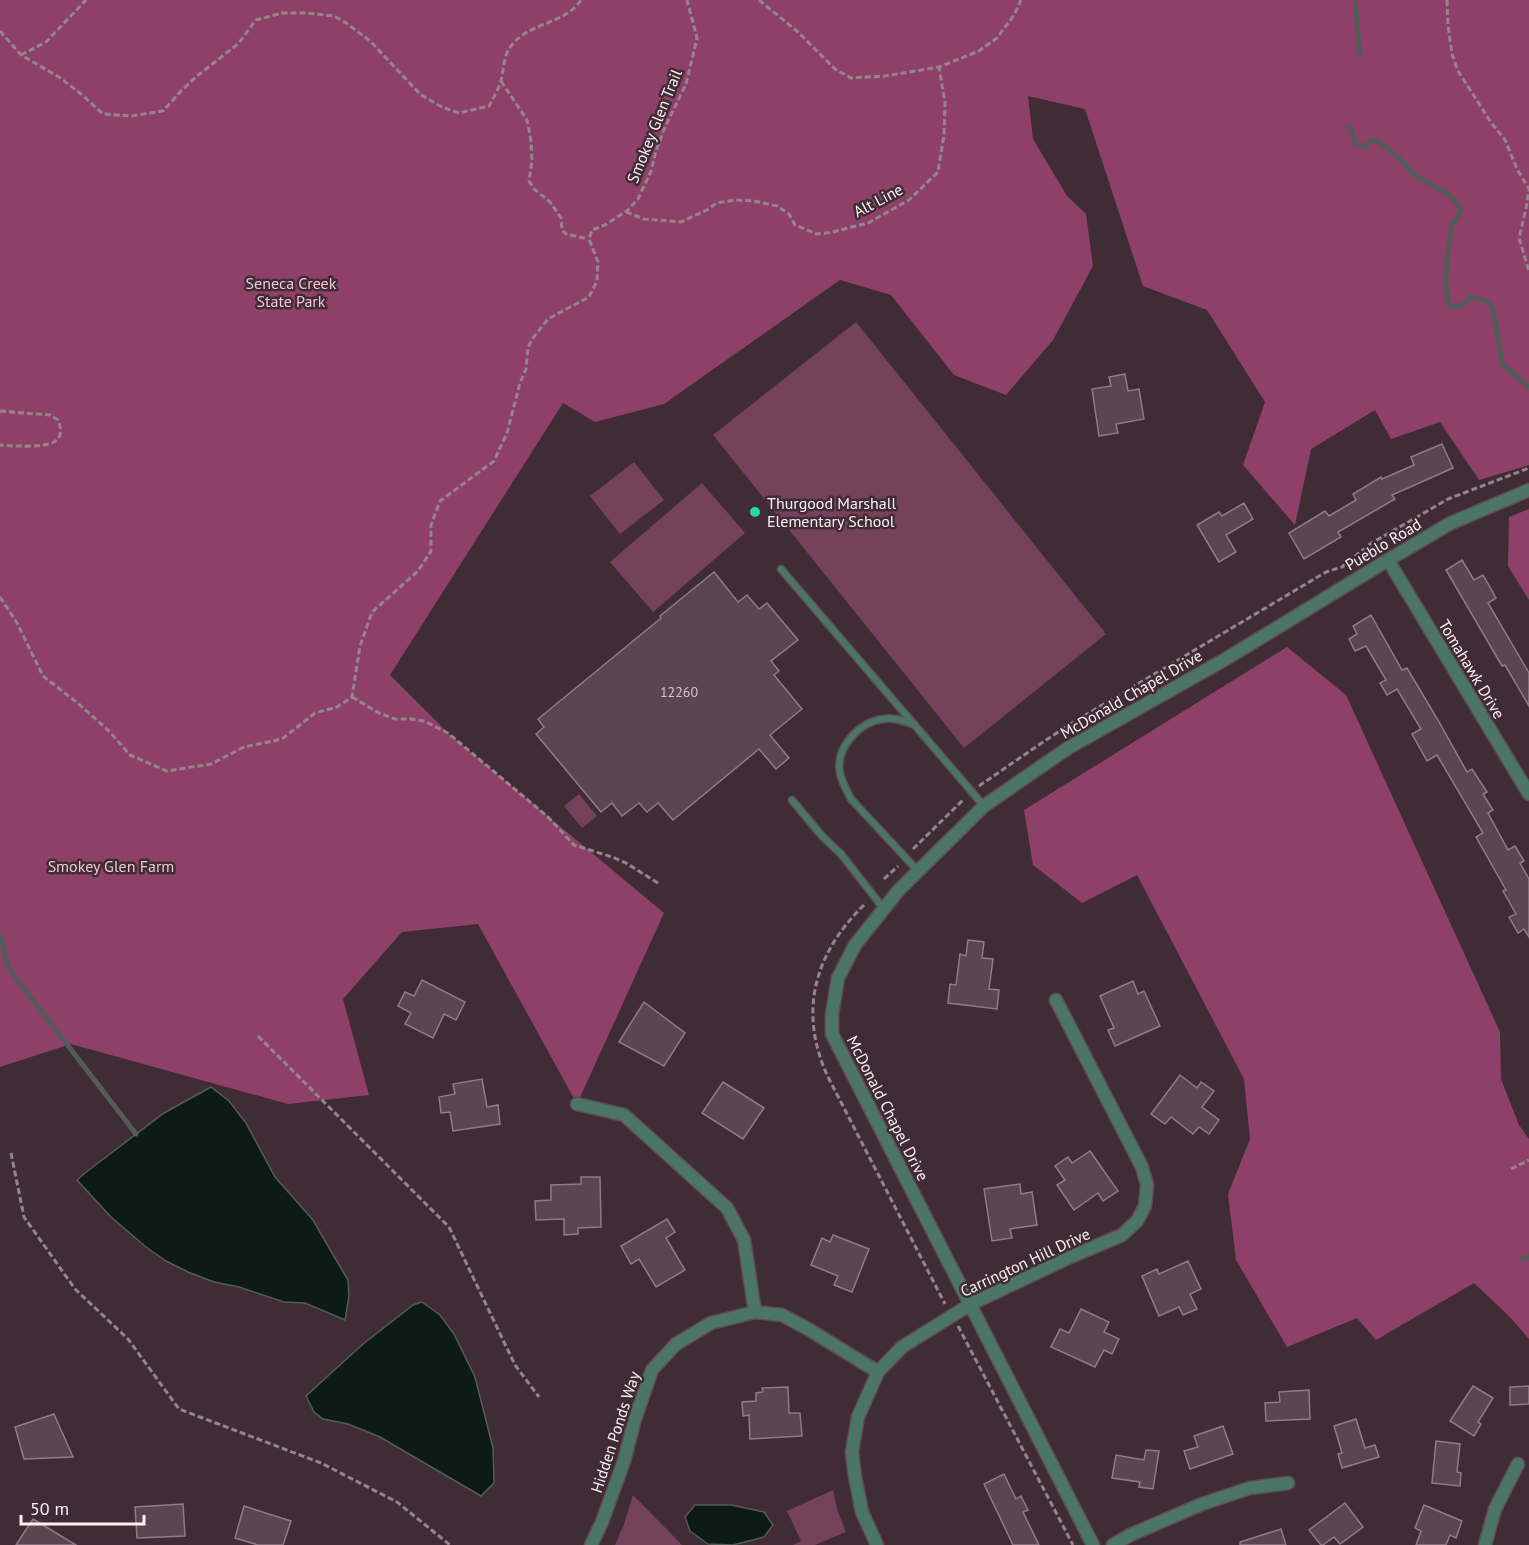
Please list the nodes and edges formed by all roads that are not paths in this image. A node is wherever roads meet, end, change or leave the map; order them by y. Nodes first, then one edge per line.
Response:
1 (1529, 490) edge
2 (1388, 560) junction
3 (782, 569) dead end
4 (1261, 638) joint
5 (915, 725) junction
6 (1529, 794) edge
7 (792, 800) dead end
8 (984, 806) junction
9 (918, 871) junction
10 (884, 909) junction
11 (1056, 1000) dead end
12 (577, 1104) dead end
13 (970, 1304) junction
14 (755, 1312) junction
15 (878, 1372) junction
16 (1518, 1464) dead end
17 (1288, 1483) dead end
18 (591, 1545) edge
19 (877, 1545) edge
20 (1093, 1545) edge
21 (1113, 1545) edge
22 (1485, 1545) edge

1 - 2 street, Pueblo Road
2 - 4 street, Pueblo Road
2 - 6 street, Tomahawk Drive
3 - 5 lane
4 - 8 street, McDonald Chapel Drive
5 - 8 lane
5 - 9 lane
7 - 10 lane
8 - 9 street, McDonald Chapel Drive
9 - 10 street, McDonald Chapel Drive
10 - 13 street, McDonald Chapel Drive
11 - 13 street, Carrington Hill Drive
12 - 14 street
13 - 15 street, Carrington Hill Drive
13 - 20 street, McDonald Chapel Drive
14 - 15 street, Hidden Ponds Way
14 - 18 street, Hidden Ponds Way
15 - 19 street, Carrington Hill Drive
16 - 22 street
17 - 21 street

